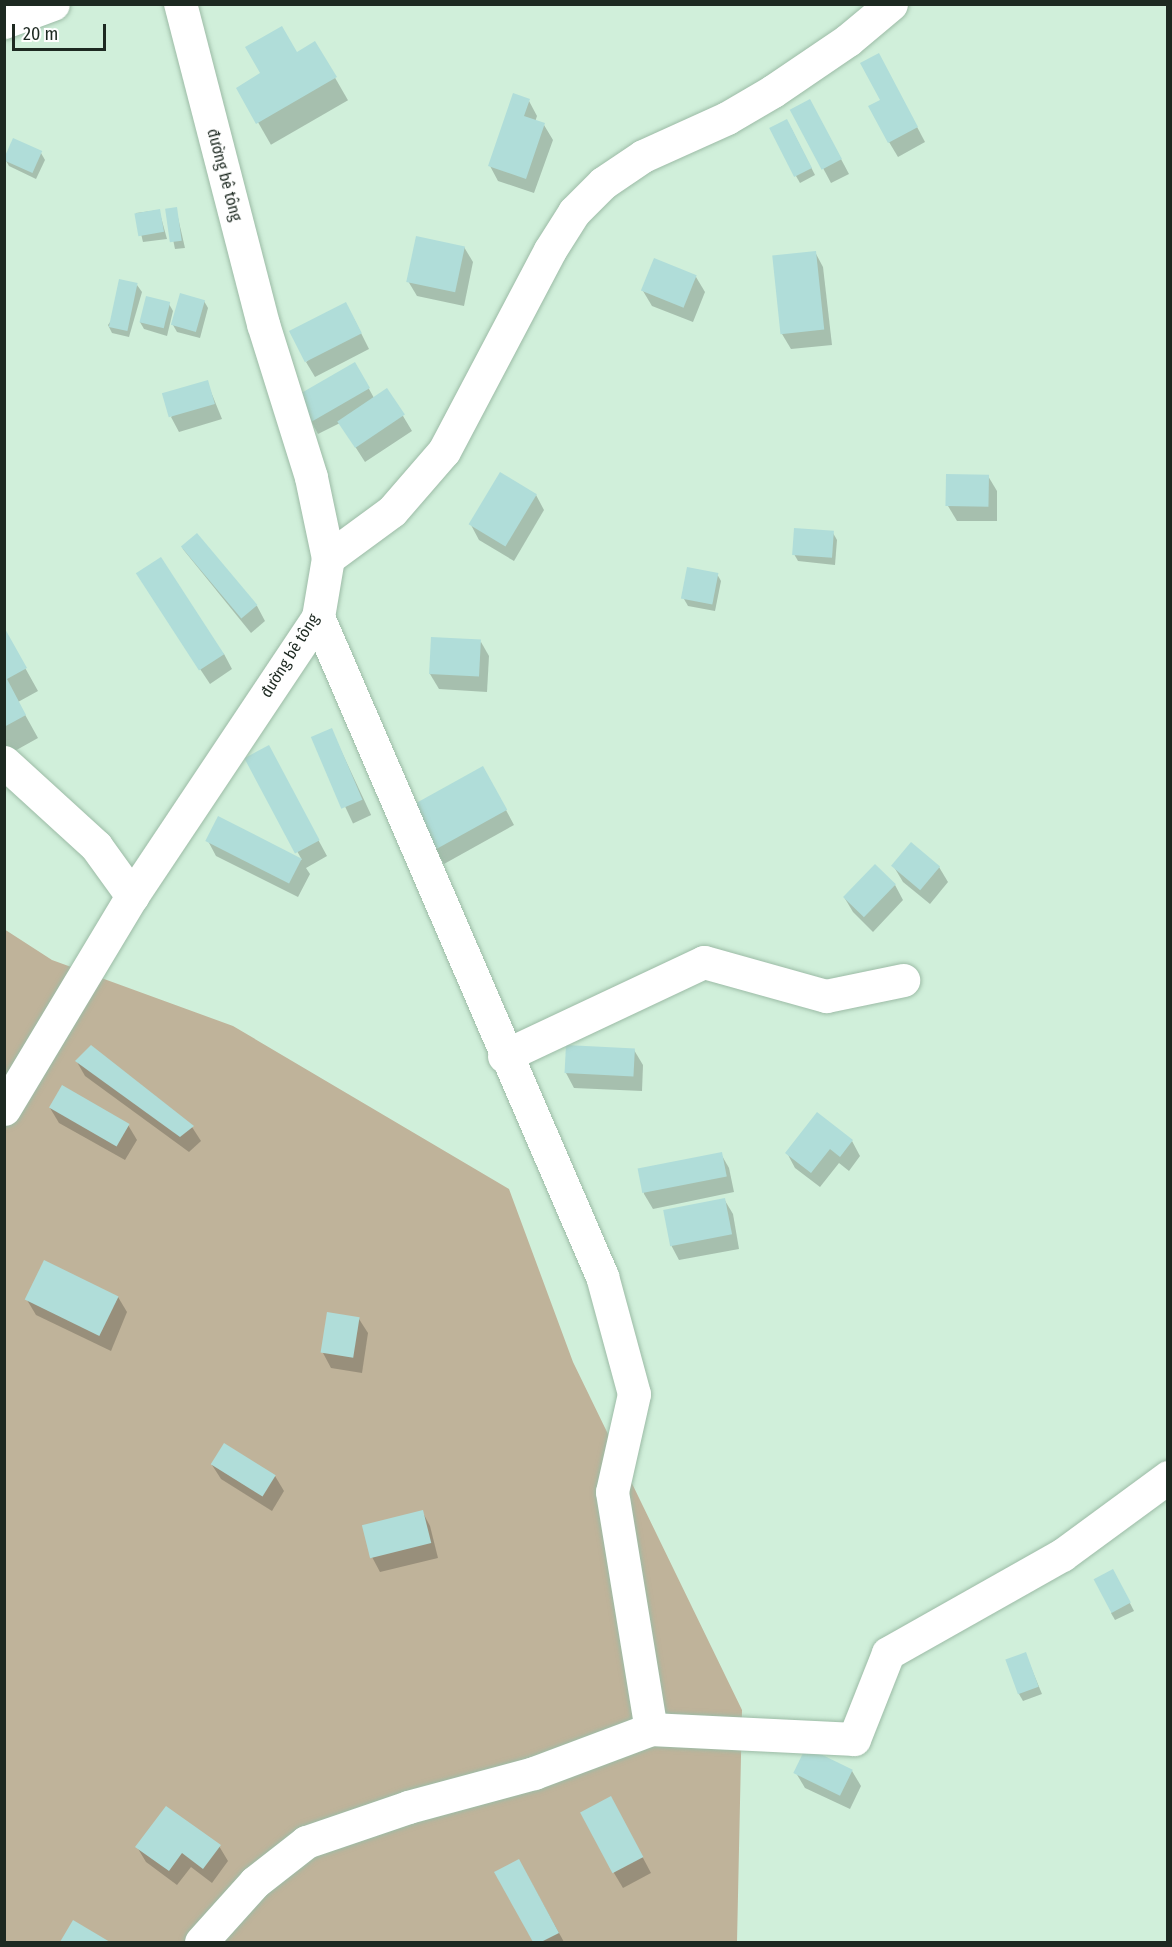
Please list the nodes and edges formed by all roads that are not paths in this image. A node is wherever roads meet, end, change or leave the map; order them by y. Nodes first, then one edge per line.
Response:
1 (53, 4) edge
2 (180, 4) edge
3 (891, 4) edge
4 (4, 22) edge
5 (328, 558) junction
6 (318, 617) junction
7 (4, 762) edge
8 (132, 896) junction
9 (903, 980) dead end
10 (504, 1056) junction
11 (4, 1109) edge
12 (1167, 1478) edge
13 (651, 1729) junction
14 (201, 1942) edge

1 - 4 street
2 - 5 street, đường bê tông
3 - 5 street
5 - 6 street, đường bê tông
6 - 8 street, đường bê tông
6 - 10 street
7 - 8 street
8 - 11 street, đường bê tông
9 - 10 street
10 - 13 street
12 - 13 street
13 - 14 street

